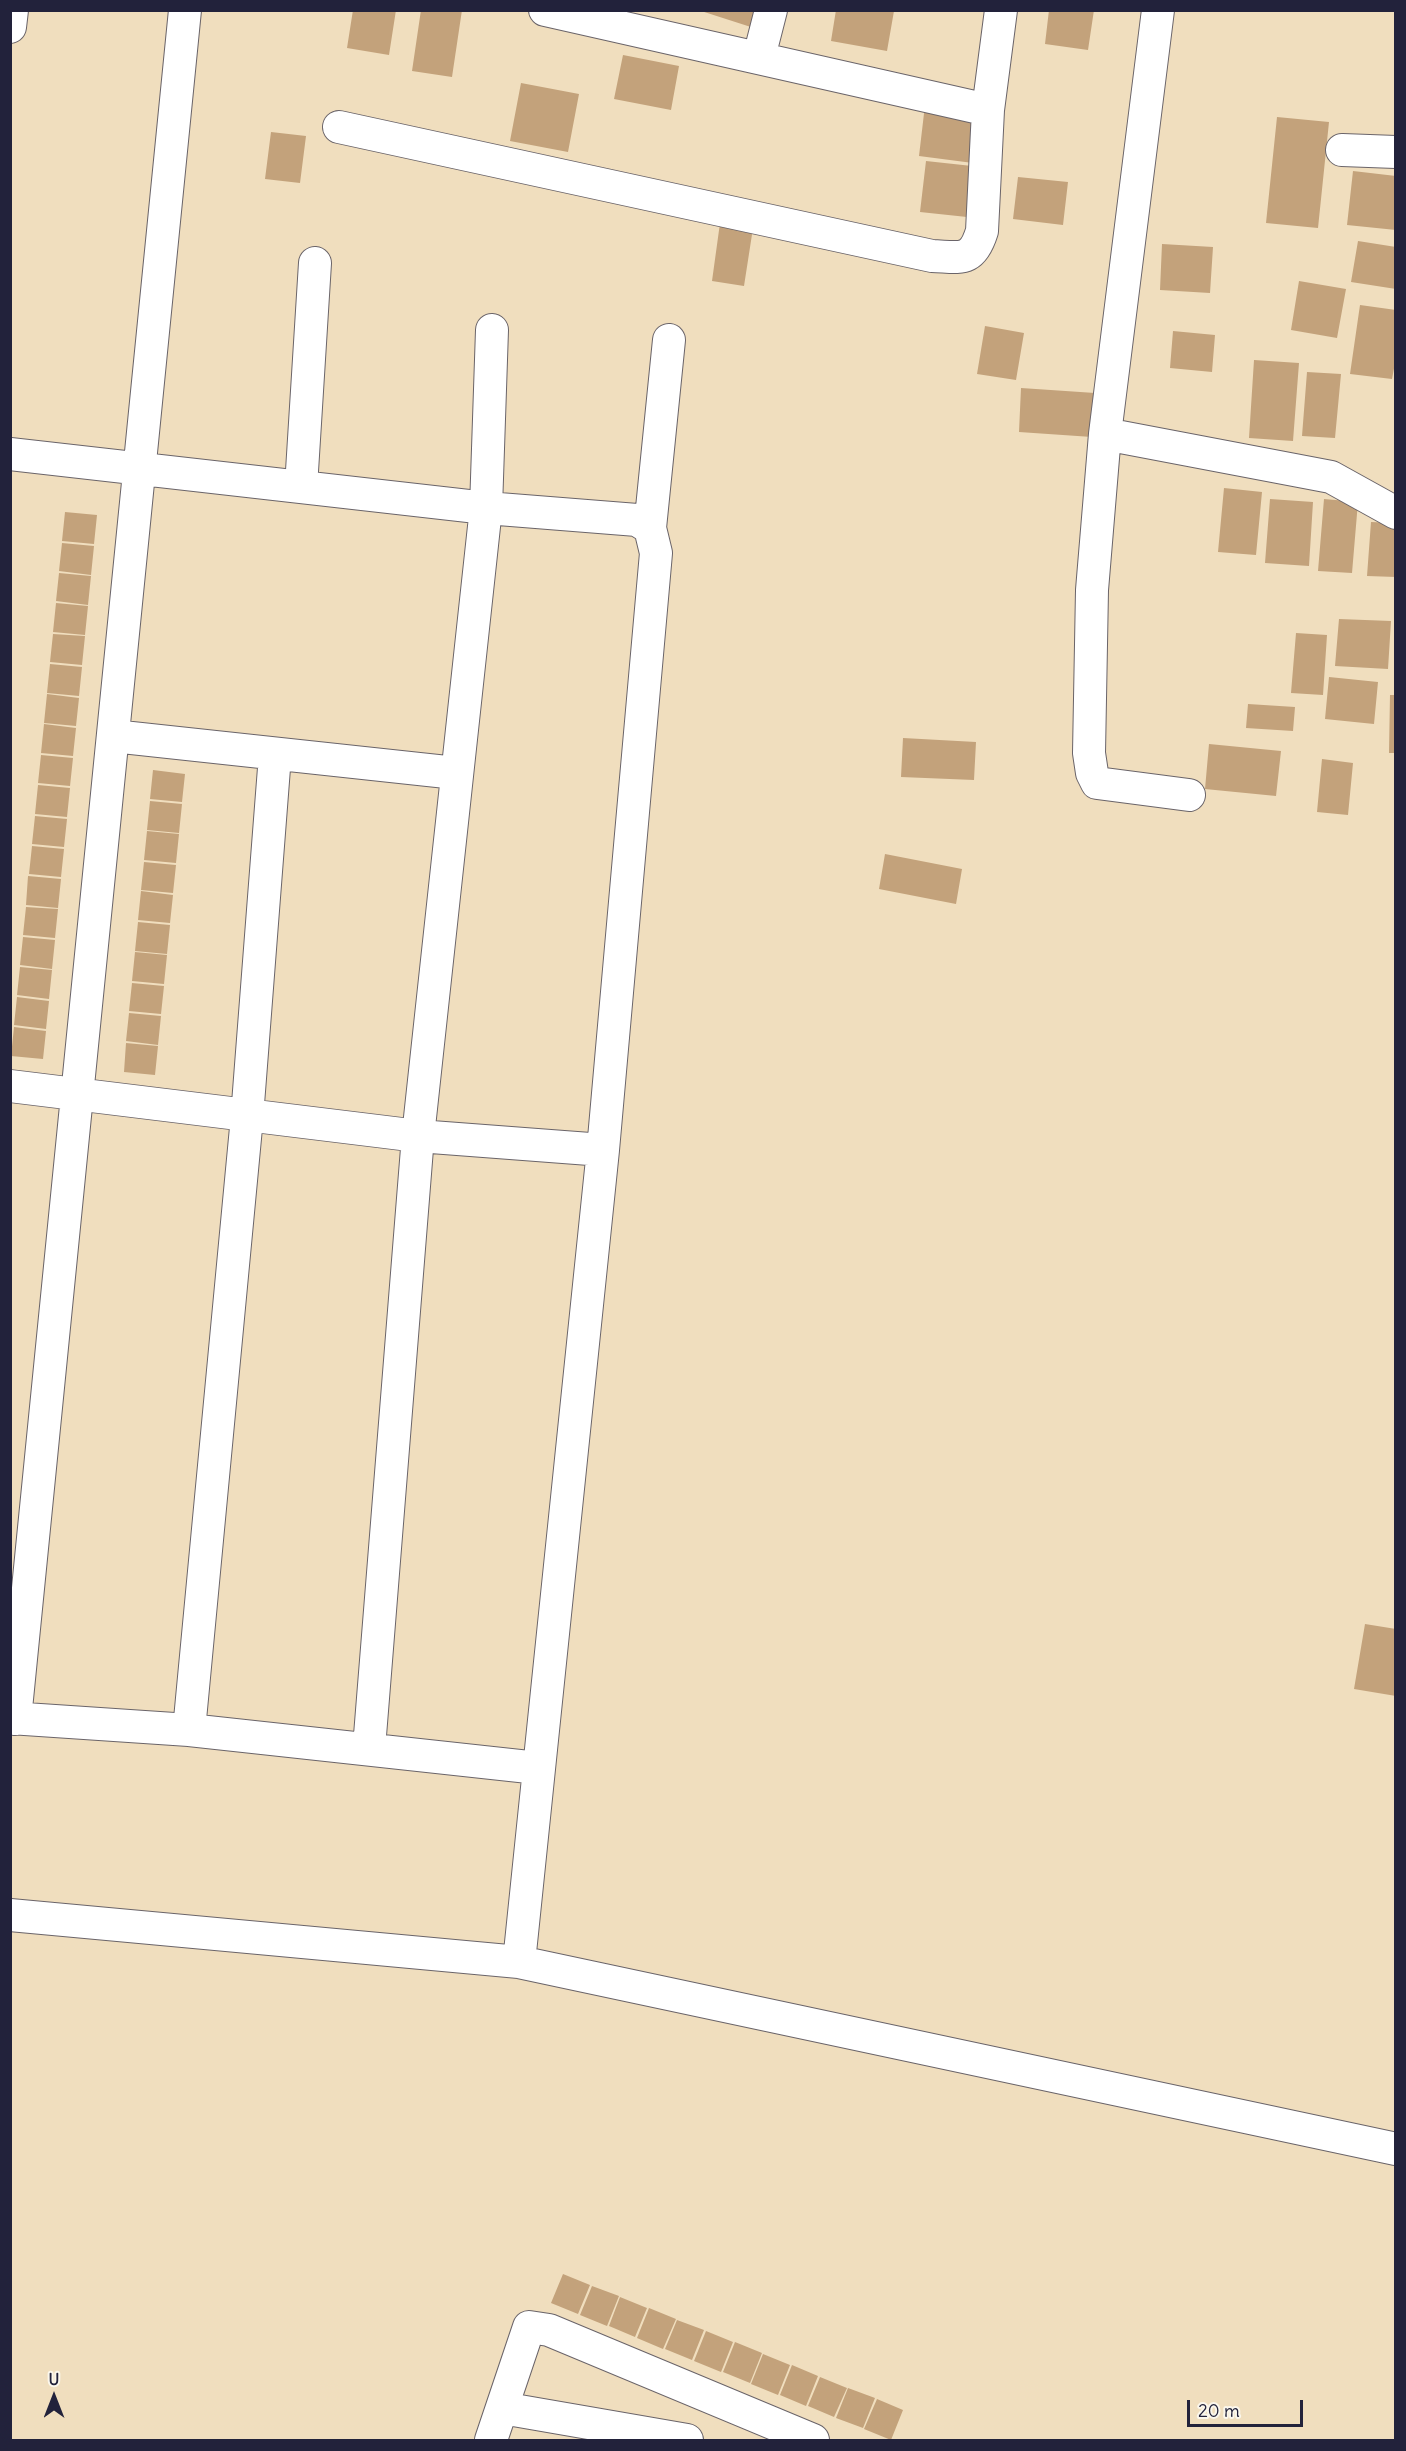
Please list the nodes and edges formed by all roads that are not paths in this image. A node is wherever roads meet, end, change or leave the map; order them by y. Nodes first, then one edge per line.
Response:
1 (12, 10) edge
2 (185, 10) edge
3 (545, 10) edge
4 (771, 10) edge
5 (1001, 10) edge
6 (1158, 10) edge
7 (10, 27) edge
8 (759, 57) junction
9 (988, 110) junction
10 (339, 128) dead end
11 (1342, 150) dead end
12 (1395, 152) edge
13 (315, 263) dead end
14 (492, 330) dead end
15 (669, 340) dead end
16 (1105, 434) junction
17 (10, 454) edge
18 (138, 469) junction
19 (301, 487) junction
20 (486, 508) junction
21 (1395, 513) edge
22 (650, 528) junction
23 (113, 736) junction
24 (275, 755) junction
25 (456, 773) junction
26 (1189, 795) dead end
27 (10, 1086) edge
28 (78, 1094) junction
29 (247, 1117) junction
30 (418, 1136) junction
31 (603, 1150) junction
32 (13, 1718) edge
33 (189, 1730) junction
34 (369, 1748) junction
35 (538, 1768) junction
36 (10, 1915) edge
37 (519, 1962) junction
38 (1395, 2149) edge
39 (502, 2408) junction
40 (491, 2440) edge
41 (687, 2440) edge
42 (813, 2440) edge

1 - 7 street
2 - 18 street
3 - 8 street
4 - 8 street
5 - 9 street
6 - 16 street
8 - 9 street
9 - 10 street
11 - 12 street
13 - 19 street
14 - 20 street
15 - 22 street
16 - 21 street
16 - 26 street
17 - 18 street
18 - 19 street
18 - 23 street
19 - 20 street
20 - 22 street
20 - 25 street
22 - 31 street
23 - 24 street
23 - 28 street
24 - 25 street
24 - 29 street
25 - 30 street
27 - 28 street
28 - 29 street
28 - 32 street
29 - 30 street
29 - 33 street
30 - 31 street
30 - 34 street
31 - 35 street
32 - 33 street
33 - 34 street
34 - 35 street
35 - 37 street
36 - 37 street
37 - 38 street
39 - 40 street
39 - 41 street
39 - 42 street

